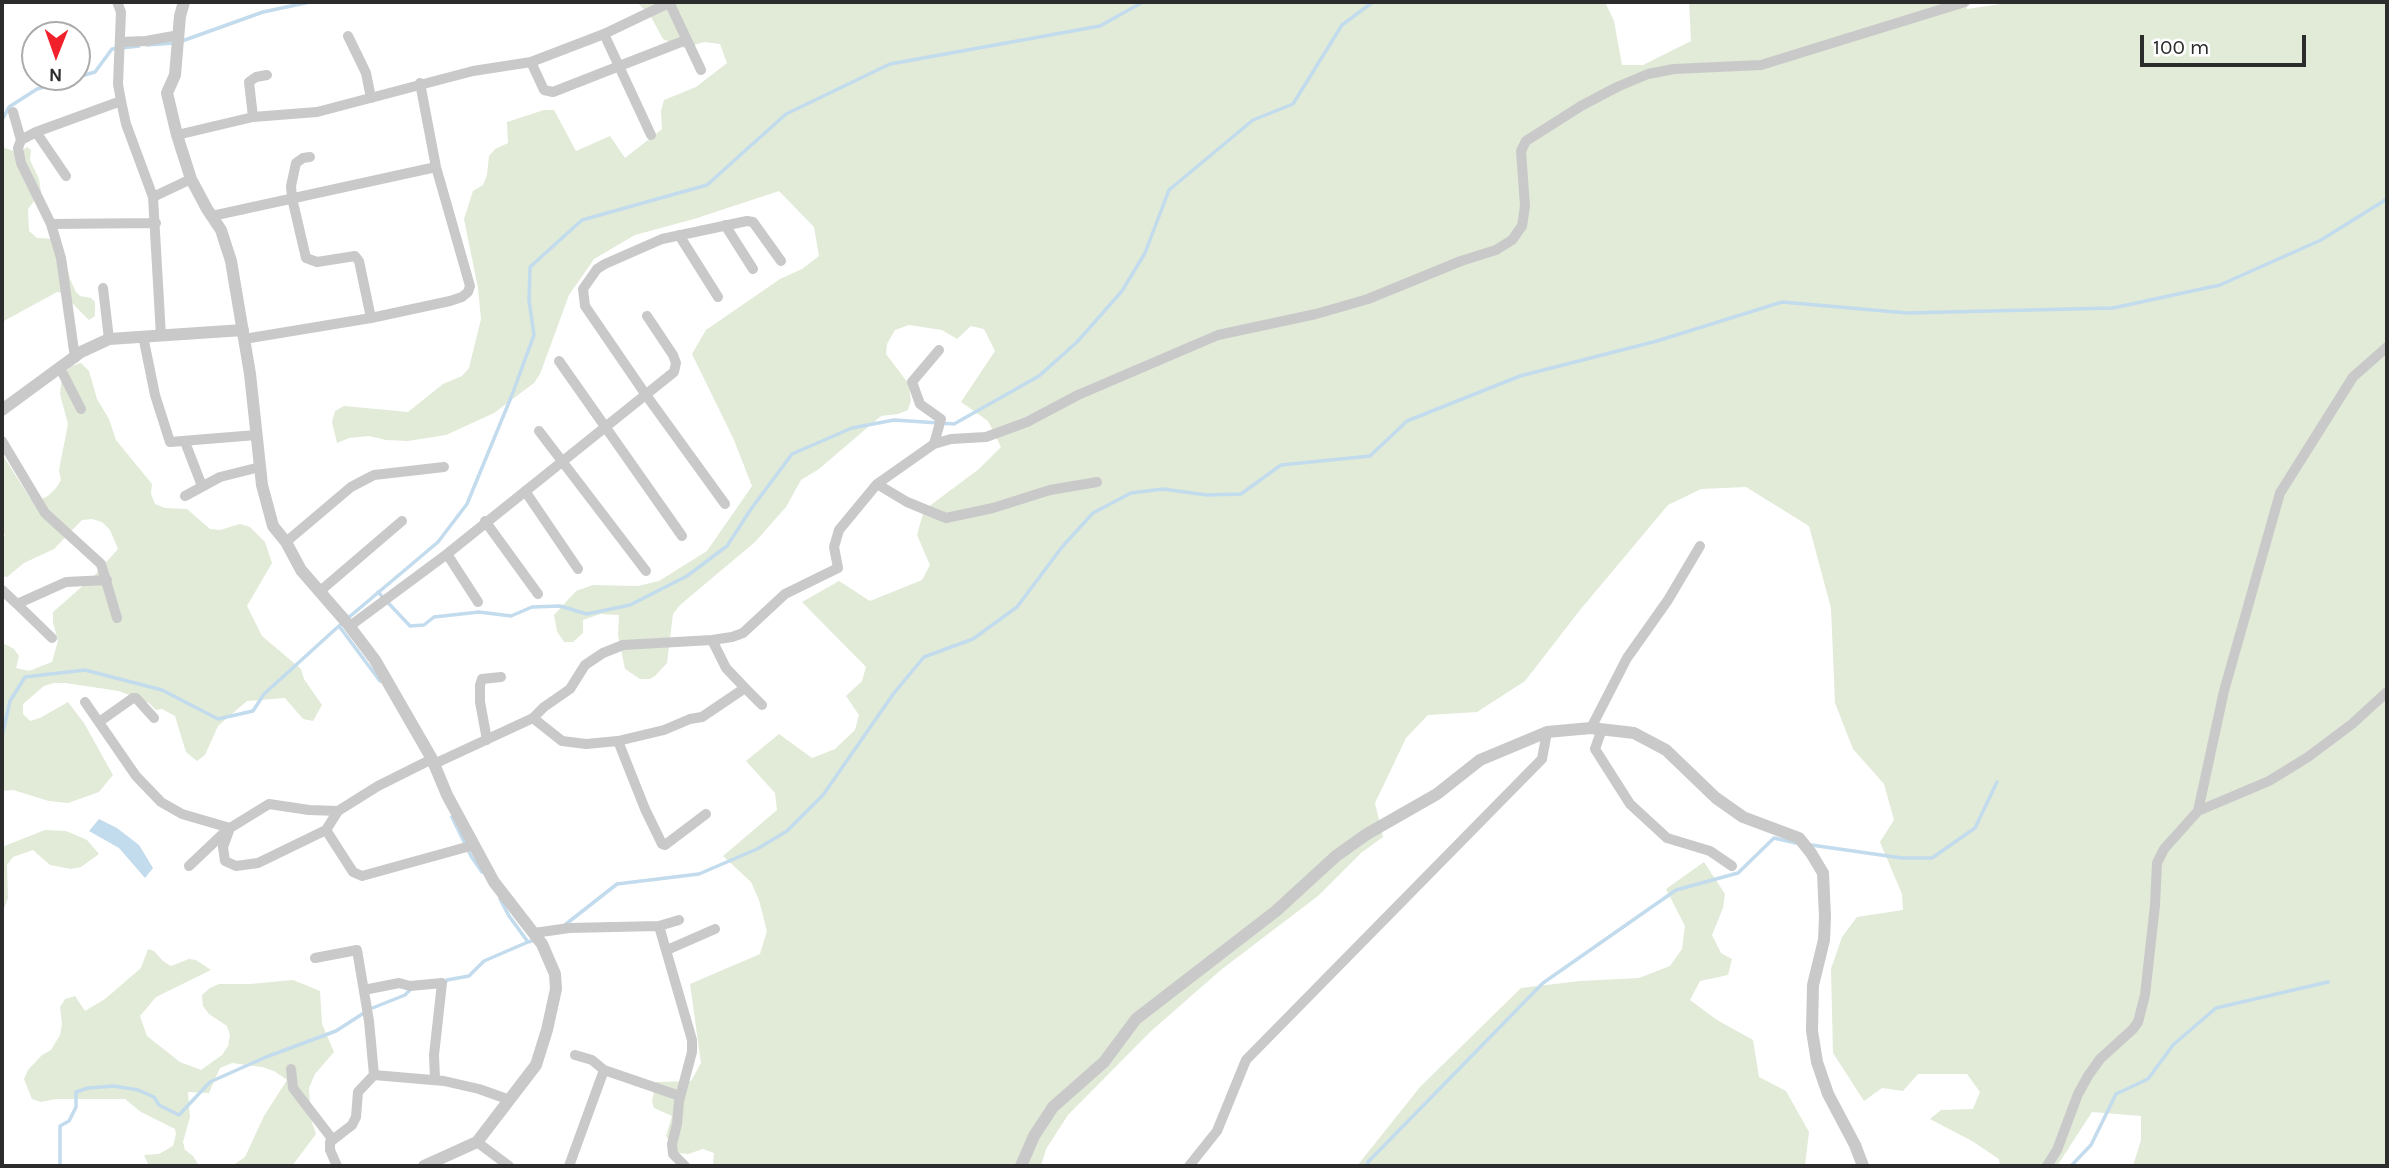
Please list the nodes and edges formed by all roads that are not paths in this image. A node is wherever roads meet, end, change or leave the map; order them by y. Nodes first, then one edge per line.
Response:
1 (117, 2) edge
2 (184, 2) edge
3 (670, 2) edge
4 (1965, 2) edge
5 (604, 34) junction
6 (348, 36) dead end
7 (179, 40) junction
8 (686, 40) junction
9 (120, 47) junction
10 (531, 62) junction
11 (620, 68) junction
12 (701, 70) dead end
13 (267, 75) dead end
14 (420, 83) junction
15 (371, 98) junction
16 (121, 101) junction
17 (13, 112) dead end
18 (253, 117) junction
19 (36, 132) junction
20 (177, 135) junction
21 (651, 135) dead end
22 (21, 140) junction
23 (310, 157) dead end
24 (436, 167) junction
25 (66, 176) dead end
26 (191, 179) junction
27 (153, 197) junction
28 (292, 198) junction
29 (212, 216) junction
30 (156, 223) junction
31 (51, 224) junction
32 (725, 225) junction
33 (680, 235) junction
34 (781, 261) dead end
35 (753, 269) dead end
36 (103, 288) dead end
37 (718, 297) dead end
38 (647, 316) dead end
39 (371, 318) junction
40 (244, 335) junction
41 (143, 336) junction
42 (162, 336) junction
43 (109, 340) junction
44 (2387, 348) edge
45 (939, 349) dead end
46 (75, 358) junction
47 (559, 361) dead end
48 (60, 368) junction
49 (646, 395) junction
50 (81, 409) dead end
51 (2, 410) edge
52 (607, 427) junction
53 (539, 431) dead end
54 (256, 435) junction
55 (2, 441) edge
56 (185, 442) junction
57 (934, 444) junction
58 (562, 462) junction
59 (260, 467) junction
60 (444, 467) dead end
61 (1097, 482) dead end
62 (877, 484) junction
63 (202, 486) junction
64 (525, 491) junction
65 (186, 496) dead end
66 (725, 505) dead end
67 (485, 521) junction
68 (402, 522) dead end
69 (682, 536) dead end
70 (286, 542) junction
71 (1700, 545) dead end
72 (447, 554) junction
73 (579, 569) dead end
74 (646, 571) dead end
75 (107, 580) junction
76 (2, 590) edge
77 (319, 592) junction
78 (538, 594) dead end
79 (478, 602) dead end
80 (17, 604) junction
81 (117, 618) dead end
82 (347, 622) junction
83 (52, 638) dead end
84 (712, 640) junction
85 (501, 677) dead end
86 (745, 688) junction
87 (2387, 692) edge
88 (85, 702) dead end
89 (762, 705) dead end
90 (155, 718) dead end
91 (533, 718) junction
92 (99, 722) junction
93 (1597, 729) junction
94 (1547, 732) junction
95 (487, 740) junction
96 (618, 741) junction
97 (430, 761) junction
98 (338, 811) junction
99 (2198, 811) junction
100 (706, 814) dead end
101 (230, 828) junction
102 (326, 830) junction
103 (468, 847) junction
104 (189, 866) dead end
105 (1732, 866) dead end
106 (679, 920) dead end
107 (659, 926) junction
108 (715, 929) dead end
109 (537, 938) junction
110 (667, 950) junction
111 (315, 958) dead end
112 (365, 994) junction
113 (575, 1055) dead end
114 (291, 1069) dead end
115 (604, 1070) junction
116 (374, 1075) junction
117 (435, 1079) junction
118 (680, 1096) junction
119 (510, 1100) junction
120 (333, 1140) junction
121 (477, 1142) junction
122 (337, 1166) edge
123 (424, 1166) edge
124 (509, 1166) edge
125 (569, 1166) edge
126 (685, 1166) edge
127 (1021, 1166) edge
128 (1189, 1166) edge
129 (1863, 1166) edge
130 (2047, 1166) edge

1 - 9 street
2 - 7 street
3 - 5 street
3 - 8 street
4 - 57 street
5 - 10 street
5 - 11 street
6 - 15 street
7 - 9 street
7 - 20 street
8 - 11 street
8 - 12 street
9 - 16 street
10 - 11 street
10 - 14 street
11 - 21 street
13 - 18 street
14 - 15 street
14 - 24 street
15 - 18 street
16 - 19 street
16 - 27 street
17 - 22 street
18 - 20 street
19 - 22 street
19 - 25 street
20 - 26 street
22 - 31 street
23 - 28 street
24 - 28 street
24 - 39 street
26 - 27 street
26 - 29 street
27 - 30 street
28 - 29 street
28 - 39 street
29 - 40 street
30 - 31 street
30 - 42 street
31 - 46 street
32 - 33 street
32 - 34 street
32 - 35 street
33 - 37 street
33 - 49 street
36 - 43 street
38 - 49 street
39 - 40 street
40 - 42 street
40 - 54 street
41 - 42 street
41 - 43 street
41 - 56 street
43 - 46 street
44 - 99 street
45 - 57 street
46 - 48 street
47 - 52 street
48 - 50 street
48 - 51 street
49 - 52 street
49 - 66 street
52 - 58 street
52 - 69 street
53 - 58 street
54 - 56 street
54 - 59 street
55 - 75 street
56 - 63 street
57 - 62 street
58 - 64 street
58 - 74 street
59 - 63 street
59 - 70 street
60 - 70 street
61 - 62 street
62 - 84 street
63 - 65 street
64 - 67 street
64 - 73 street
67 - 72 street
67 - 78 street
68 - 77 street
70 - 77 street
71 - 93 street
72 - 79 street
72 - 82 street
75 - 80 street
75 - 81 street
76 - 80 street
77 - 82 street
80 - 83 street
82 - 97 street
84 - 86 street
84 - 91 street
85 - 95 street
86 - 89 street
86 - 96 street
87 - 99 street
88 - 92 street
90 - 92 street
91 - 95 street
91 - 96 street
92 - 101 street
93 - 94 street
93 - 105 street
93 - 129 street
94 - 127 street
94 - 128 street
95 - 97 street
96 - 100 street
97 - 98 street
97 - 103 street
98 - 101 street
98 - 102 street
99 - 130 street
101 - 102 street
101 - 104 street
102 - 103 street
103 - 109 street
106 - 107 street
107 - 109 street
107 - 110 street
108 - 110 street
109 - 119 street
110 - 118 street
111 - 112 street
112 - 116 street
112 - 117 street
113 - 115 street
114 - 120 street
115 - 118 street
115 - 125 street
116 - 117 street
116 - 120 street
117 - 119 street
118 - 126 street
119 - 121 street
120 - 122 street
121 - 123 street
121 - 124 street

